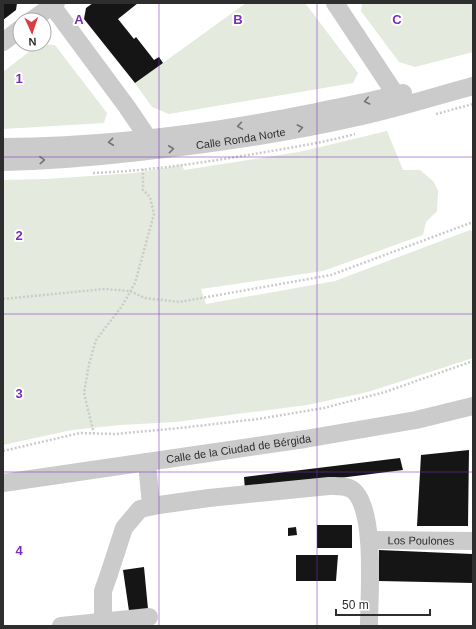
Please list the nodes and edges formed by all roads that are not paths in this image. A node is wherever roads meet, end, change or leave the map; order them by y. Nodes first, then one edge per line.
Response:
1 (335, 3) edge
2 (53, 4) edge
3 (42, 12) edge
4 (12, 35) edge
5 (3, 42) edge
6 (473, 75) edge
7 (473, 86) edge
8 (396, 95) junction
9 (148, 138) junction
10 (3, 147) edge
11 (3, 162) edge
12 (473, 406) edge
13 (147, 462) junction
14 (3, 483) edge
15 (151, 506) junction
16 (369, 540) junction
17 (473, 542) edge
18 (149, 617) dead end
19 (103, 622) junction
20 (61, 626) edge
21 (368, 626) edge

1 - 8 street
2 - 3 street
2 - 9 street
4 - 5 street
6 - 8 street, Calle Ronda Norte
11 -> 7 street, Calle Ronda Norte
8 -> 9 street, Calle Ronda Norte
9 -> 10 street, Calle Ronda Norte
12 - 13 street, Calle de la Ciudad de Bérgida
13 - 14 street, Calle de la Ciudad de Bérgida
13 - 15 street
15 - 16 street
15 - 19 street
16 - 17 street, Los Poulones
16 - 21 street
18 - 19 street
19 - 20 street

